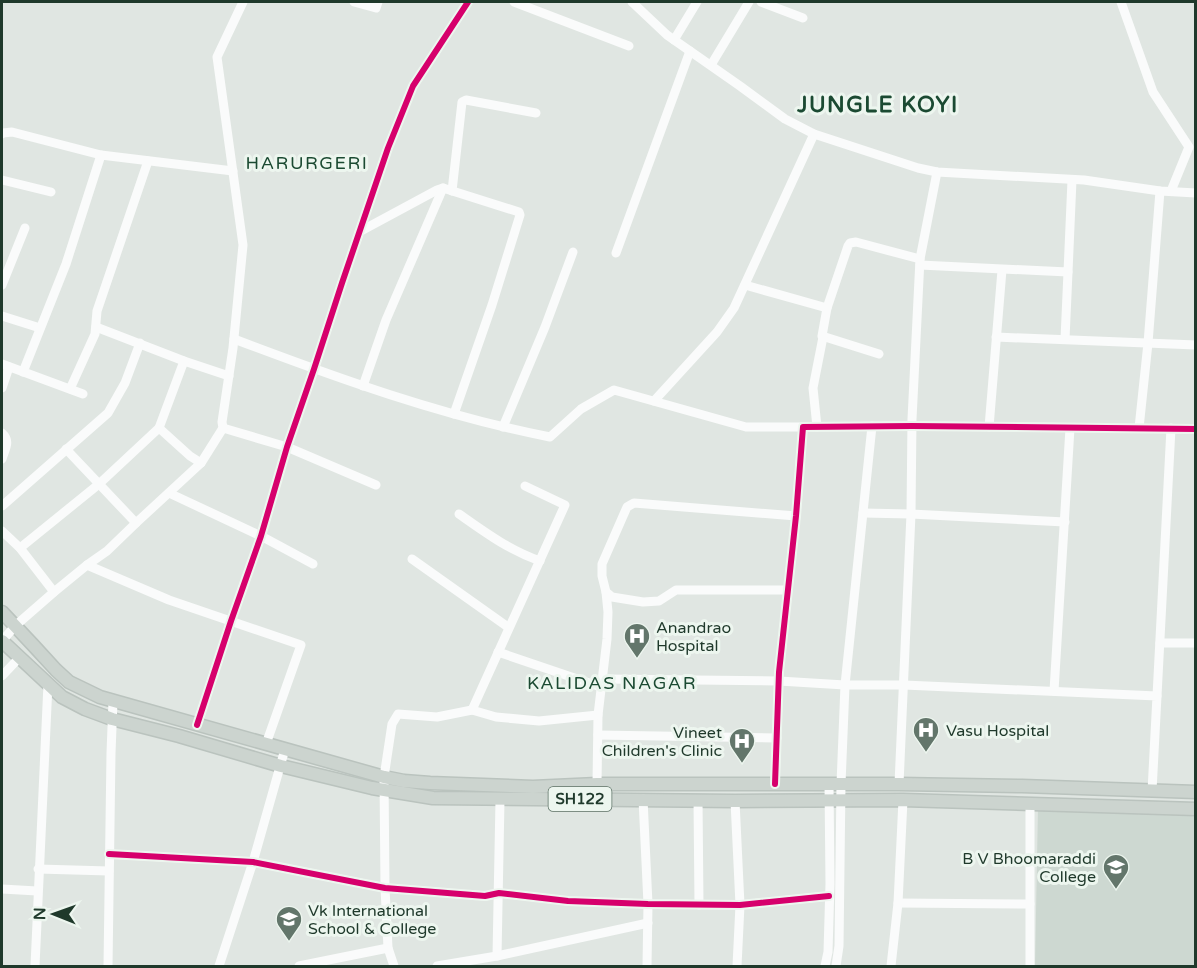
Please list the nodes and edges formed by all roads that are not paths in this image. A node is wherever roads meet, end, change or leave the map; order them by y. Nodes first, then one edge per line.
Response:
1 (243, 2) edge
2 (354, 2) edge
3 (378, 2) edge
4 (468, 2) edge
5 (514, 2) edge
6 (632, 2) edge
7 (697, 2) edge
8 (749, 2) edge
9 (761, 2) edge
10 (1121, 2) edge
11 (803, 18) dead end
12 (674, 40) junction
13 (629, 46) dead end
14 (690, 51) junction
15 (711, 65) junction
16 (537, 113) dead end
17 (2, 134) edge
18 (814, 134) junction
19 (101, 155) junction
20 (148, 161) junction
21 (233, 171) junction
22 (937, 172) junction
23 (2, 180) edge
24 (1072, 180) junction
25 (448, 189) junction
26 (1160, 191) junction
27 (1171, 191) junction
28 (51, 192) dead end
29 (1196, 193) edge
30 (25, 228) dead end
31 (359, 232) junction
32 (573, 252) dead end
33 (616, 253) dead end
34 (6, 261) edge
35 (920, 262) junction
36 (1002, 270) junction
37 (1068, 272) junction
38 (2, 285) edge
39 (745, 285) junction
40 (827, 308) junction
41 (2, 316) edge
42 (96, 327) junction
43 (40, 328) junction
44 (823, 337) junction
45 (996, 337) junction
46 (234, 339) junction
47 (1065, 339) junction
48 (140, 343) junction
49 (1148, 343) junction
50 (1196, 345) edge
51 (879, 354) dead end
52 (184, 361) junction
53 (5, 366) edge
54 (314, 369) junction
55 (22, 372) junction
56 (229, 376) junction
57 (363, 386) junction
58 (2, 388) edge
59 (70, 389) junction
60 (83, 394) dead end
61 (654, 401) junction
62 (454, 414) junction
63 (872, 426) junction
64 (912, 426) junction
65 (503, 427) junction
66 (803, 427) junction
67 (817, 427) junction
68 (989, 427) junction
69 (159, 428) junction
70 (223, 428) junction
71 (1070, 428) junction
72 (1138, 428) junction
73 (1172, 428) junction
74 (1196, 429) edge
75 (2, 433) edge
76 (287, 447) junction
77 (66, 449) junction
78 (2, 459) edge
79 (201, 463) junction
80 (99, 484) junction
81 (376, 485) dead end
82 (525, 486) dead end
83 (169, 493) junction
84 (2, 506) edge
85 (863, 513) junction
86 (459, 514) dead end
87 (911, 514) junction
88 (796, 516) junction
89 (136, 522) junction
90 (1065, 522) junction
91 (2, 531) edge
92 (261, 536) junction
93 (20, 548) junction
94 (412, 559) dead end
95 (540, 561) junction
96 (314, 564) dead end
97 (87, 565) junction
98 (787, 590) junction
99 (54, 592) junction
100 (606, 592) junction
101 (2, 612) edge
102 (231, 621) junction
103 (15, 626) junction
104 (508, 627) junction
105 (2, 641) edge
106 (1160, 643) junction
107 (1196, 643) edge
108 (498, 652) junction
109 (19, 658) junction
110 (2, 676) edge
111 (779, 681) junction
112 (602, 683) junction
113 (48, 684) junction
114 (844, 685) junction
115 (904, 685) junction
116 (1054, 691) junction
117 (1157, 696) junction
118 (113, 701) junction
119 (472, 710) junction
120 (598, 715) junction
121 (112, 719) junction
122 (197, 724) junction
123 (598, 735) junction
124 (777, 738) junction
125 (266, 744) junction
126 (285, 749) junction
127 (281, 766) junction
128 (384, 777) junction
129 (597, 784) junction
130 (775, 784) junction
131 (835, 784) junction
132 (899, 784) junction
133 (385, 790) junction
134 (1152, 791) junction
135 (1196, 792) edge
136 (643, 799) junction
137 (500, 800) junction
138 (698, 800) junction
139 (835, 800) junction
140 (903, 800) junction
141 (735, 801) junction
142 (1030, 803) junction
143 (1196, 809) edge
144 (109, 854) junction
145 (253, 862) junction
146 (38, 869) junction
147 (109, 871) junction
148 (385, 888) junction
149 (2, 889) edge
150 (37, 891) junction
151 (498, 893) junction
152 (829, 896) junction
153 (898, 903) junction
154 (648, 904) junction
155 (1030, 904) junction
156 (699, 905) junction
157 (740, 905) junction
158 (648, 923) junction
159 (388, 948) junction
160 (497, 956) junction
161 (35, 966) edge
162 (108, 966) edge
163 (219, 966) edge
164 (299, 966) edge
165 (394, 966) edge
166 (437, 966) edge
167 (647, 966) edge
168 (736, 966) edge
169 (825, 966) edge
170 (836, 966) edge
171 (891, 966) edge
172 (1030, 966) edge

1 - 21 street
2 - 3 street
4 - 31 street
5 - 13 street
6 - 12 street
7 - 12 street
8 - 15 street
9 - 11 street
10 - 27 street
12 - 14 street
14 - 15 street
14 - 33 street
15 - 18 street
16 - 25 street
17 - 19 street
18 - 22 street
18 - 39 street
19 - 20 street
19 - 43 street
20 - 21 street
20 - 42 street
21 - 46 street
22 - 24 street
22 - 35 street
23 - 28 street
24 - 26 street
24 - 37 street
25 - 31 street
25 - 57 street
25 - 62 street
26 - 27 street
26 - 49 street
27 - 29 street
30 - 34 street
31 - 54 street
32 - 65 street
34 - 38 street
35 - 36 street
35 - 40 street
35 - 64 street
36 - 37 street
36 - 45 street
37 - 47 street
39 - 40 street
39 - 61 street
40 - 44 street
41 - 43 street
42 - 48 street
42 - 59 street
43 - 55 street
44 - 51 street
44 - 67 street
45 - 47 street
45 - 68 street
46 - 54 street
46 - 56 street
47 - 49 street
48 - 52 street
48 - 77 street
49 - 50 street
49 - 72 street
52 - 56 street
52 - 69 street
53 - 55 street
53 - 58 street
54 - 57 street
54 - 76 street
55 - 59 street
56 - 70 street
57 - 62 street
59 - 60 street
61 - 65 street
61 - 66 street
62 - 65 street
63 - 64 street
63 - 67 street
63 - 85 street
64 - 68 street
64 - 87 street
66 - 67 street
66 - 88 street
68 - 71 street
69 - 79 street
69 - 80 street
70 - 76 street
70 - 79 street
71 - 72 street
71 - 90 street
72 - 73 street
73 - 74 street
73 - 106 street
75 - 78 street
76 - 81 street
76 - 92 street
77 - 80 street
77 - 84 street
79 - 83 street
80 - 89 street
80 - 93 street
82 - 95 street
83 - 89 street
83 - 92 street
85 - 87 street
85 - 114 street
86 - 95 street
87 - 90 street
87 - 115 street
88 - 98 street
88 - 100 street
89 - 97 street
90 - 116 street
91 - 93 street
92 - 96 street
92 - 102 street
93 - 99 street
94 - 104 street
95 - 104 street
97 - 99 street
97 - 102 street
98 - 100 street
98 - 111 street
99 - 103 street
100 - 112 street
101 - 103 main road
102 - 122 street
102 - 125 street
103 - 105 street
103 - 118 main road
104 - 108 street
105 - 109 main road, SH122
106 - 107 street
106 - 117 street
108 - 112 street
108 - 119 street
109 - 110 street
109 - 113 main road, SH122
111 - 112 street
111 - 114 street
111 - 124 street
112 - 120 street
113 - 121 main road, SH122
113 - 146 street
114 - 115 street
114 - 131 street
115 - 116 street
115 - 132 street
116 - 117 street
117 - 134 street
118 - 121 street
118 - 122 main road
119 - 120 street
119 - 128 street
120 - 123 street
121 - 127 main road, SH122
121 - 144 street
122 - 125 main road
123 - 124 street
123 - 129 street
124 - 130 street
125 - 126 main road
126 - 127 street
126 - 128 main road
127 - 133 main road, SH122
127 - 145 street
128 - 129 main road
128 - 133 street
129 - 130 main road
130 - 131 main road
131 - 132 main road
131 - 139 street
132 - 134 main road
133 - 137 main road, SH122
133 - 148 street
134 - 135 main road
136 - 137 main road, SH122
136 - 138 main road, SH122
136 - 154 street
137 - 151 street
138 - 141 main road, SH122
138 - 156 street
139 - 140 main road, SH122
139 - 141 main road, SH122
139 - 152 street
139 - 170 street
140 - 142 main road, SH122
140 - 153 street
141 - 157 street
142 - 143 main road, SH122
142 - 155 street
144 - 145 street
144 - 147 street
145 - 148 street
145 - 163 street
146 - 147 street
146 - 150 street
147 - 162 street
148 - 151 street
148 - 159 street
149 - 150 street
150 - 161 street
151 - 154 street
151 - 160 street
152 - 157 street
152 - 169 street
153 - 155 street
153 - 171 street
154 - 156 street
154 - 158 street
155 - 172 street
156 - 157 street
157 - 168 street
158 - 160 street
158 - 167 street
159 - 164 street
159 - 165 street
160 - 166 street

